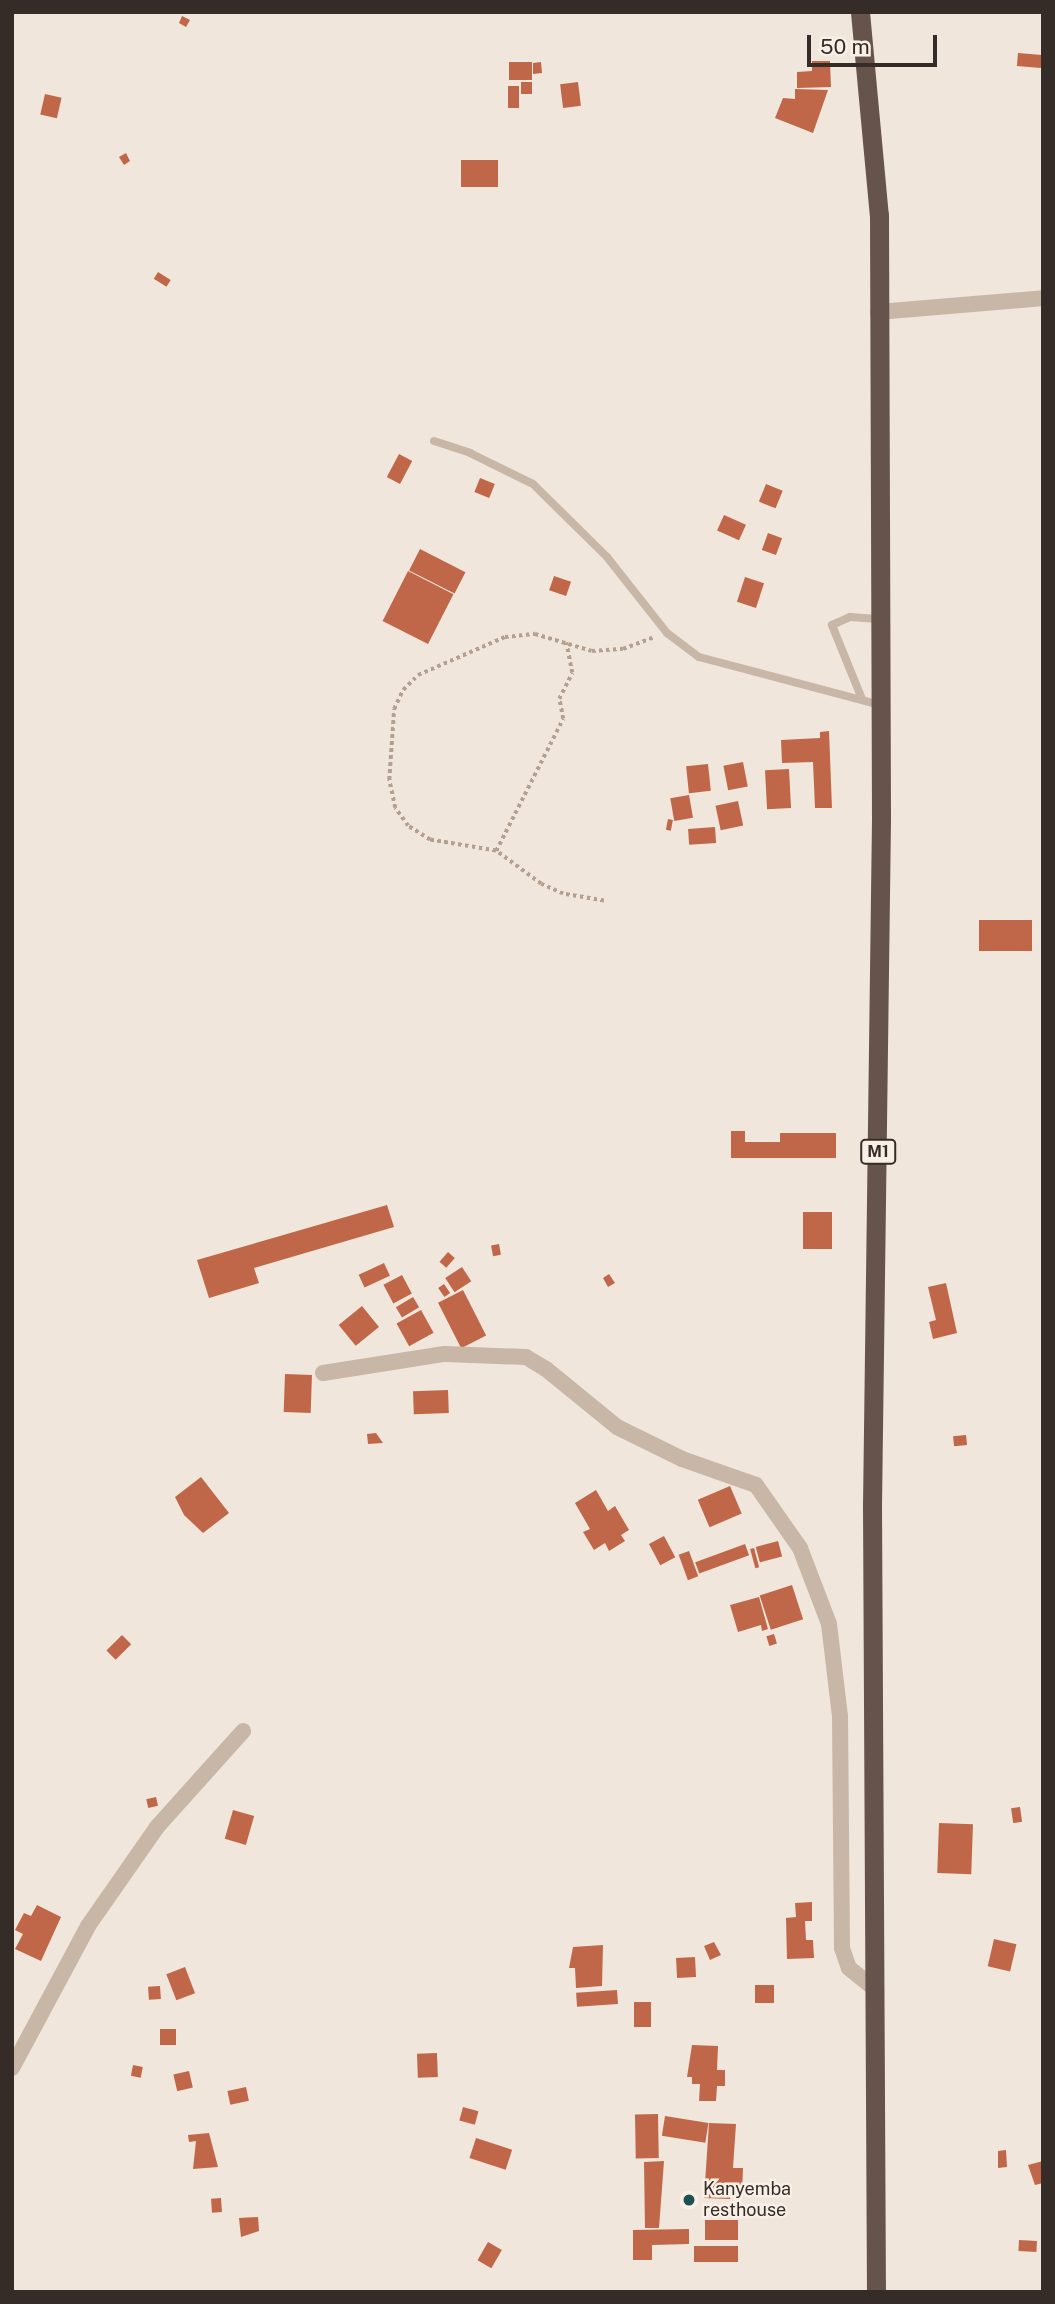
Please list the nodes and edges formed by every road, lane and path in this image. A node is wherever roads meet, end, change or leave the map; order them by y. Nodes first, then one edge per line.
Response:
1 (860, 12) edge
2 (1043, 298) edge
3 (878, 312) junction
4 (434, 441) dead end
5 (881, 619) junction
6 (667, 633) junction
7 (566, 643) junction
8 (871, 702) junction
9 (496, 851) junction
10 (604, 901) dead end
11 (323, 1373) dead end
12 (243, 1731) dead end
13 (876, 1990) junction
14 (12, 2068) edge
15 (876, 2292) edge

1 - 3 highway, M1
2 - 3 street
3 - 5 highway, M1
4 - 6 lane
5 - 8 highway, M1
5 - 8 lane
6 - 7 path
6 - 8 lane
7 - 9 path
7 - 9 path
8 - 13 highway, M1
9 - 10 path
11 - 13 street
12 - 14 street
13 - 15 highway, M1

